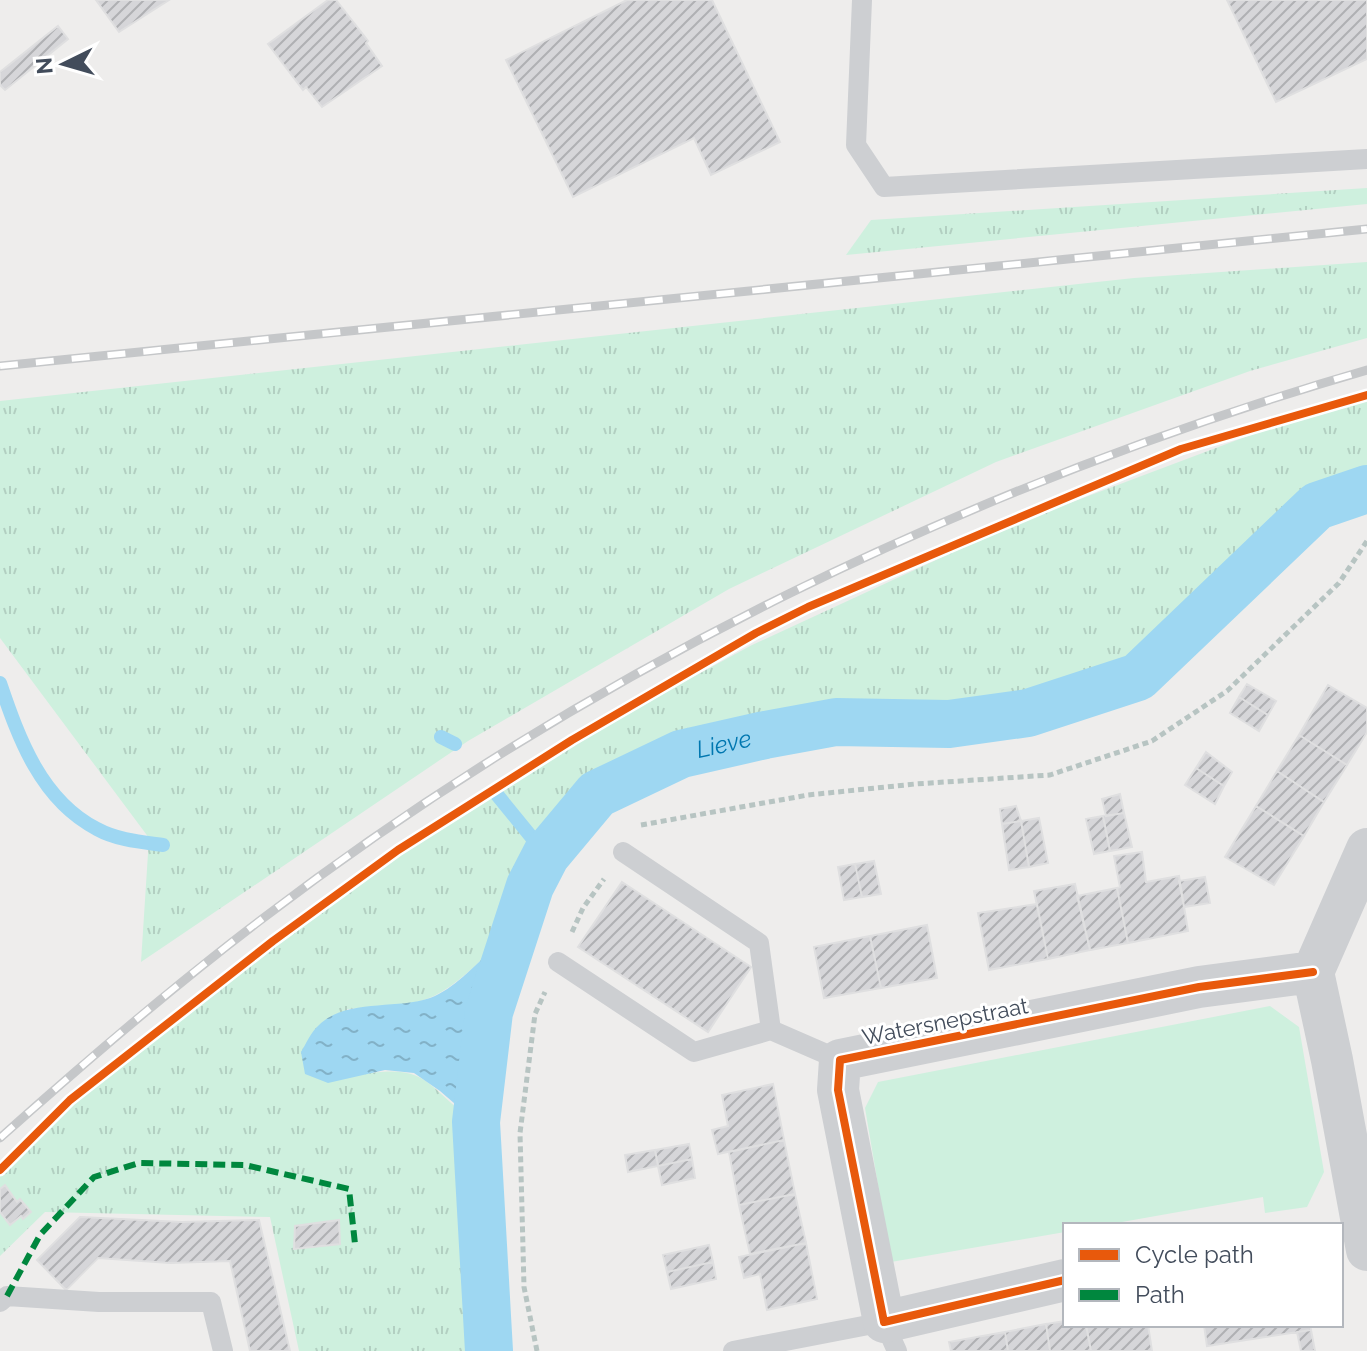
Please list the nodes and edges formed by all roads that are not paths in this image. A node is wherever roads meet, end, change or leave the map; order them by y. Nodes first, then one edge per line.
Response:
1 (862, 0) edge
2 (1367, 159) edge
3 (1367, 849) edge
4 (623, 852) road end
5 (558, 962) road end
6 (1313, 972) junction
7 (771, 1030) junction
8 (840, 1060) junction
9 (1357, 1235) edge
10 (1063, 1281) edge
11 (0, 1302) edge
12 (891, 1336) edge
13 (223, 1351) edge
14 (733, 1351) edge

1 - 2 lane
3 - 6 street
4 - 7 lane
5 - 7 lane
6 - 8 street, Watersnepstraat
6 - 9 street
7 - 8 lane
8 - 12 street, Watersnepstraat
10 - 12 street
11 - 13 lane
12 - 14 lane

